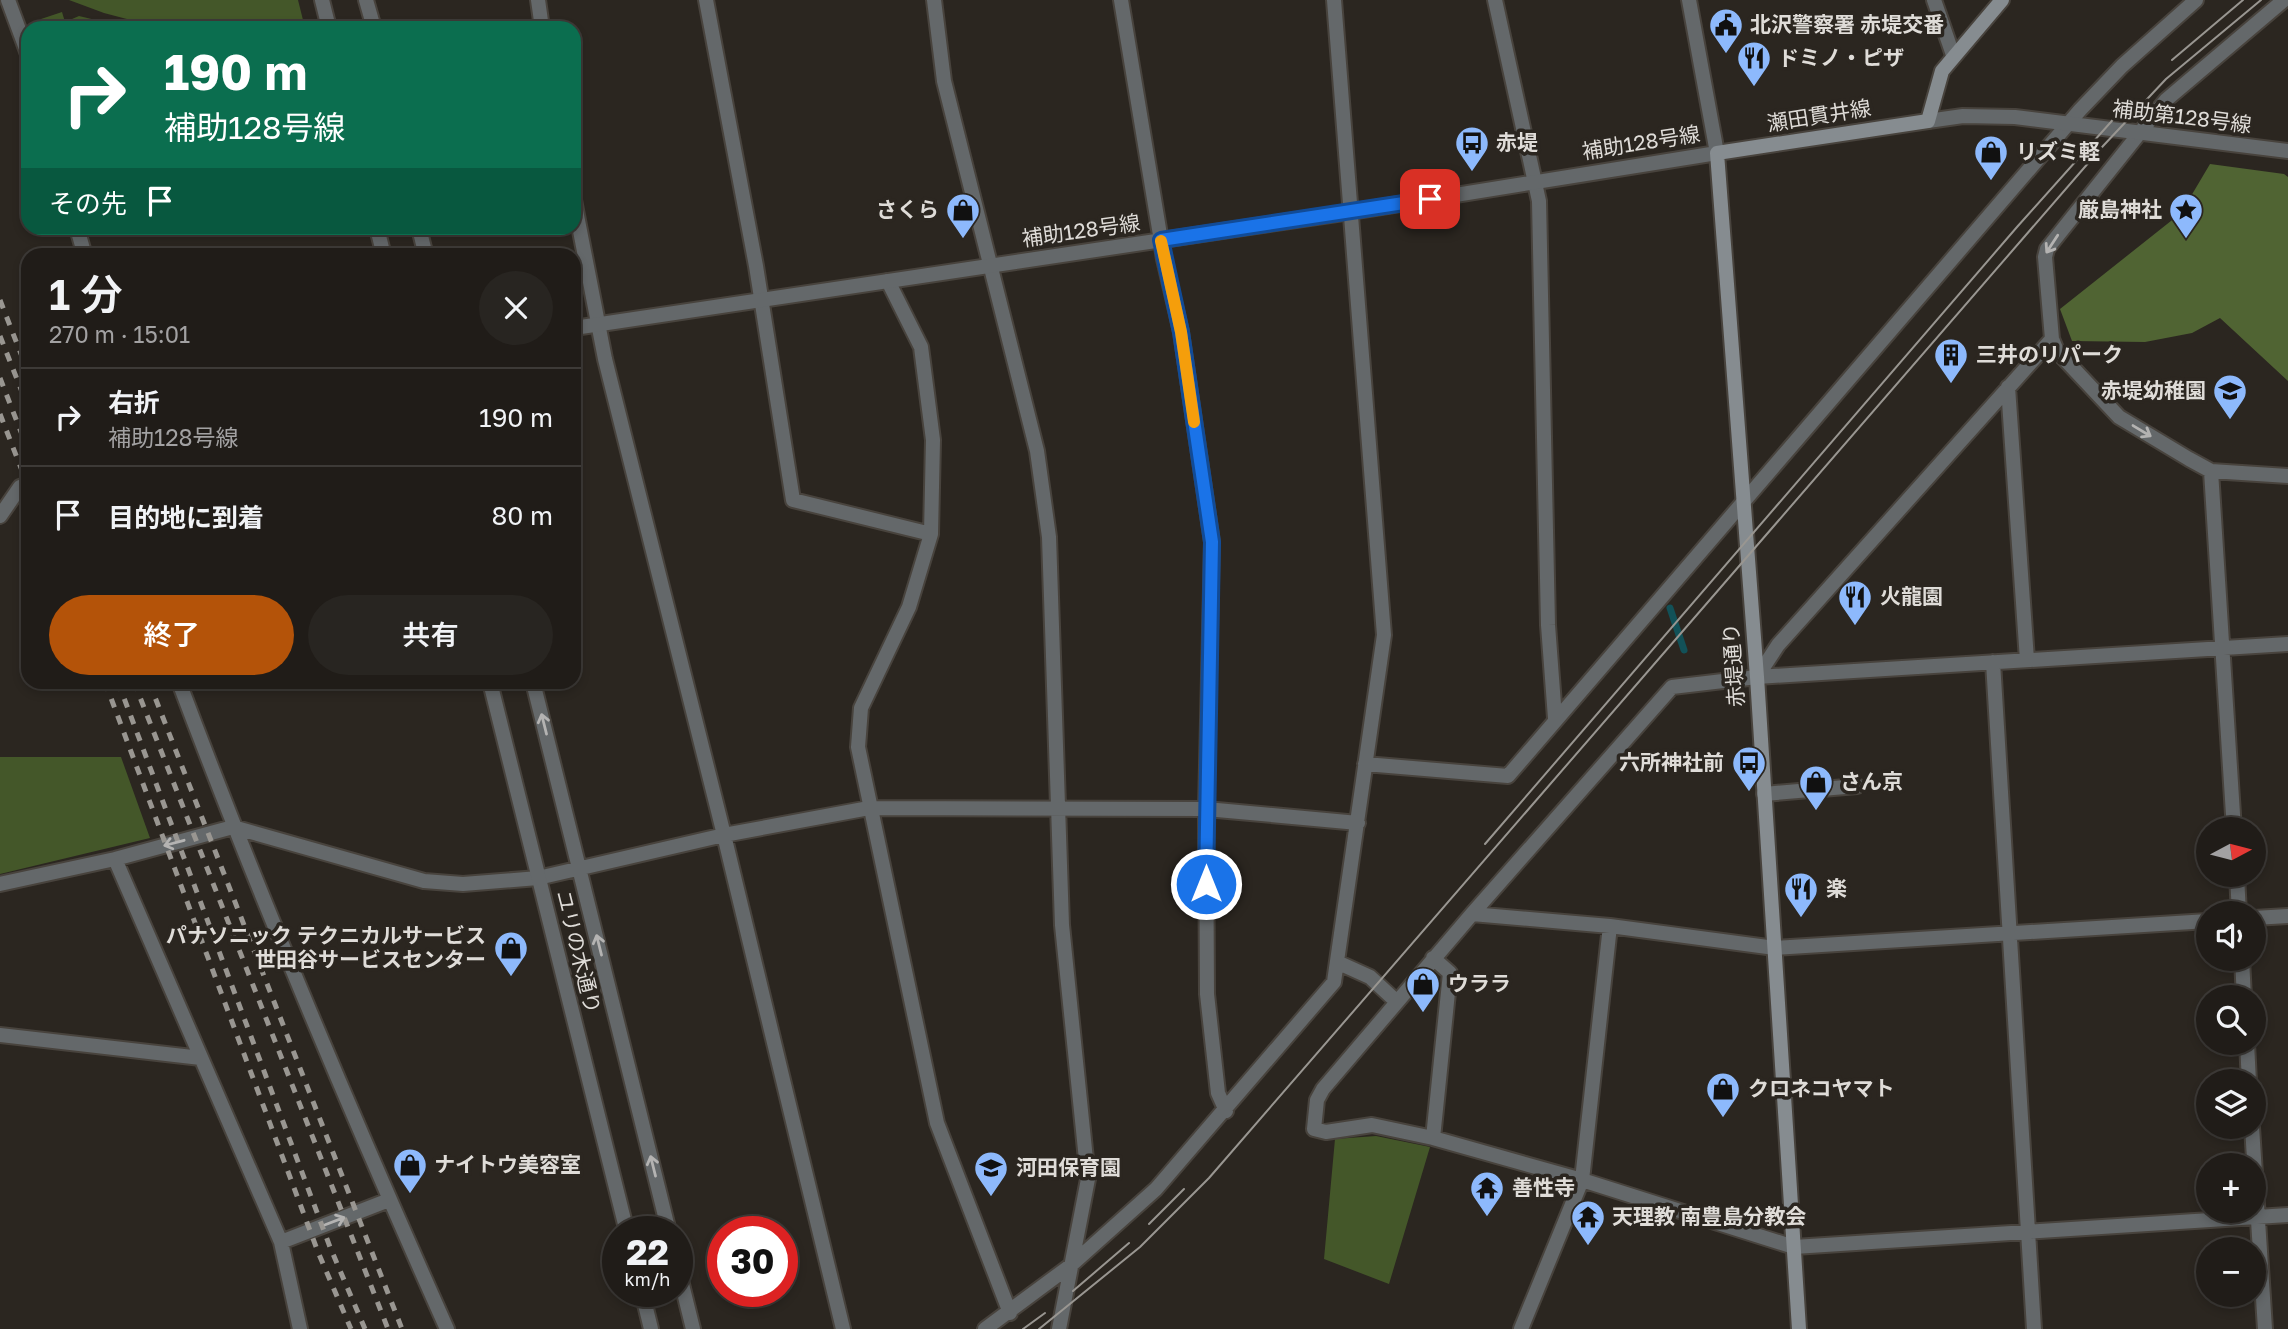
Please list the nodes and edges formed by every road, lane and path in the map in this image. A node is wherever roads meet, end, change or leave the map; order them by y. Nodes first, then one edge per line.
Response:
1 (8, 0) edge
2 (322, 0) edge
3 (366, 0) edge
4 (538, 0) edge
5 (706, 0) edge
6 (934, 0) edge
7 (1121, 0) edge
8 (1334, 0) edge
9 (1495, 0) edge
10 (1689, 0) edge
11 (1934, 0) edge
12 (2002, 0) edge
13 (2196, 0) edge
14 (2284, 0) edge
15 (327, 21) edge
16 (372, 21) edge
17 (541, 21) edge
18 (21, 35) edge
19 (1953, 55) junction
20 (1928, 121) junction
21 (2070, 124) junction
22 (2139, 132) junction
23 (2288, 151) edge
24 (1717, 153) junction
25 (1532, 181) junction
26 (1350, 212) junction
27 (581, 235) edge
28 (1161, 240) junction
29 (991, 265) junction
30 (888, 281) junction
31 (762, 300) junction
32 (598, 325) junction
33 (581, 327) edge
34 (2052, 339) junction
35 (2008, 387) junction
36 (2211, 471) junction
37 (2288, 476) edge
38 (21, 487) edge
39 (1743, 502) junction
40 (0, 516) edge
41 (931, 534) junction
42 (2288, 643) edge
43 (2223, 648) junction
44 (2026, 660) junction
45 (1993, 662) junction
46 (1756, 677) junction
47 (181, 689) edge
48 (492, 689) edge
49 (535, 689) edge
50 (1555, 718) junction
51 (1365, 764) junction
52 (1857, 786) dead end
53 (1764, 794) junction
54 (1059, 806) junction
55 (869, 808) junction
56 (1206, 809) junction
57 (2233, 817) edge
58 (1358, 823) junction
59 (233, 827) junction
60 (724, 835) junction
61 (115, 859) junction
62 (580, 870) junction
63 (538, 878) junction
64 (0, 884) edge
65 (1472, 914) junction
66 (2288, 916) edge
67 (2266, 917) edge
68 (2196, 922) edge
69 (1611, 926) junction
70 (2009, 934) junction
71 (1775, 948) junction
72 (1433, 958) junction
73 (1339, 963) junction
74 (1397, 1002) junction
75 (0, 1035) edge
76 (201, 1058) junction
77 (1226, 1111) junction
78 (1433, 1138) junction
79 (1582, 1180) junction
80 (390, 1200) junction
81 (2288, 1215) edge
82 (623, 1216) edge
83 (665, 1216) edge
84 (2266, 1216) edge
85 (2196, 1221) edge
86 (2258, 1223) edge
87 (2028, 1233) junction
88 (281, 1242) junction
89 (1794, 1247) junction
90 (1070, 1266) junction
91 (646, 1307) edge
92 (688, 1307) edge
93 (1010, 1312) junction
94 (300, 1329) edge
95 (447, 1329) edge
96 (651, 1329) edge
97 (693, 1329) edge
98 (843, 1329) edge
99 (985, 1329) edge
100 (1059, 1329) edge
101 (1521, 1329) edge
102 (1799, 1329) edge
103 (2034, 1329) edge
104 (2265, 1329) edge

1 - 18 street
2 - 15 street
3 - 16 street
4 - 17 street
5 - 31 street
6 - 29 street
7 - 28 street
8 - 26 street
9 - 25 street
10 - 24 street, 赤堤通り
11 - 19 street
12 - 19 main road
13 - 21 street
14 - 22 street
19 - 20 main road
20 - 21 street, 瀬田貫井線
20 - 24 main road, 瀬田貫井線
21 - 22 street, 補助第128号線
21 - 39 street
22 - 23 street, 補助第128号線
22 -> 34 street
24 - 25 street, 補助128号線
24 - 39 main road, 赤堤通り
25 - 26 street, 補助128号線
25 - 50 street
26 - 28 street, 補助128号線
26 - 51 street
27 - 32 street
28 - 29 street, 補助128号線
28 - 56 street
29 - 30 street, 補助128号線
29 - 54 street
30 - 31 street, 補助128号線
30 - 41 street
31 - 32 street, 補助128号線
31 - 41 street
32 - 33 street, 補助128号線
32 - 60 street
34 - 35 street
34 -> 36 street
35 - 44 street
35 - 46 street
36 - 37 street
36 - 43 street
38 - 40 street
39 - 46 main road, 赤堤通り
39 - 50 street
41 - 55 street
42 - 43 street
43 - 44 street
43 - 57 street
44 - 45 street
45 - 46 street
45 - 70 street
46 - 53 main road, 赤堤通り
46 - 65 street
47 - 59 street
48 - 63 street, ユリの木通り
62 -> 49 street
50 - 51 street
51 - 58 street
52 - 53 street
53 - 71 main road, 赤堤通り
54 - 55 street
54 - 56 street
54 - 90 street
55 - 60 street
55 - 93 street
56 - 58 street
56 - 77 street
58 - 73 street
59 -> 61 street
59 - 63 street
59 - 80 street
60 - 62 street
60 - 98 street
61 - 64 street
61 - 76 street
62 - 63 street
83 -> 62 street
63 - 82 street, ユリの木通り
65 - 69 street
65 - 72 street
66 - 67 street
68 - 70 street
69 - 71 street
69 - 79 street
70 - 71 street
70 - 87 street
71 - 89 main road, 赤堤通り
72 - 74 street
72 - 78 street
73 - 74 street
73 - 77 street
74 - 78 street
75 - 76 street
76 - 88 street
77 - 90 street
78 - 79 street
79 - 89 street
79 - 101 street
88 -> 80 street
80 - 95 street
81 - 84 street
85 - 87 street
86 - 104 street
87 - 89 street
87 - 103 street
88 - 94 street
89 - 102 main road, 赤堤通り
90 - 93 street
90 - 100 street
91 - 96 street
92 - 97 street
93 - 99 street

